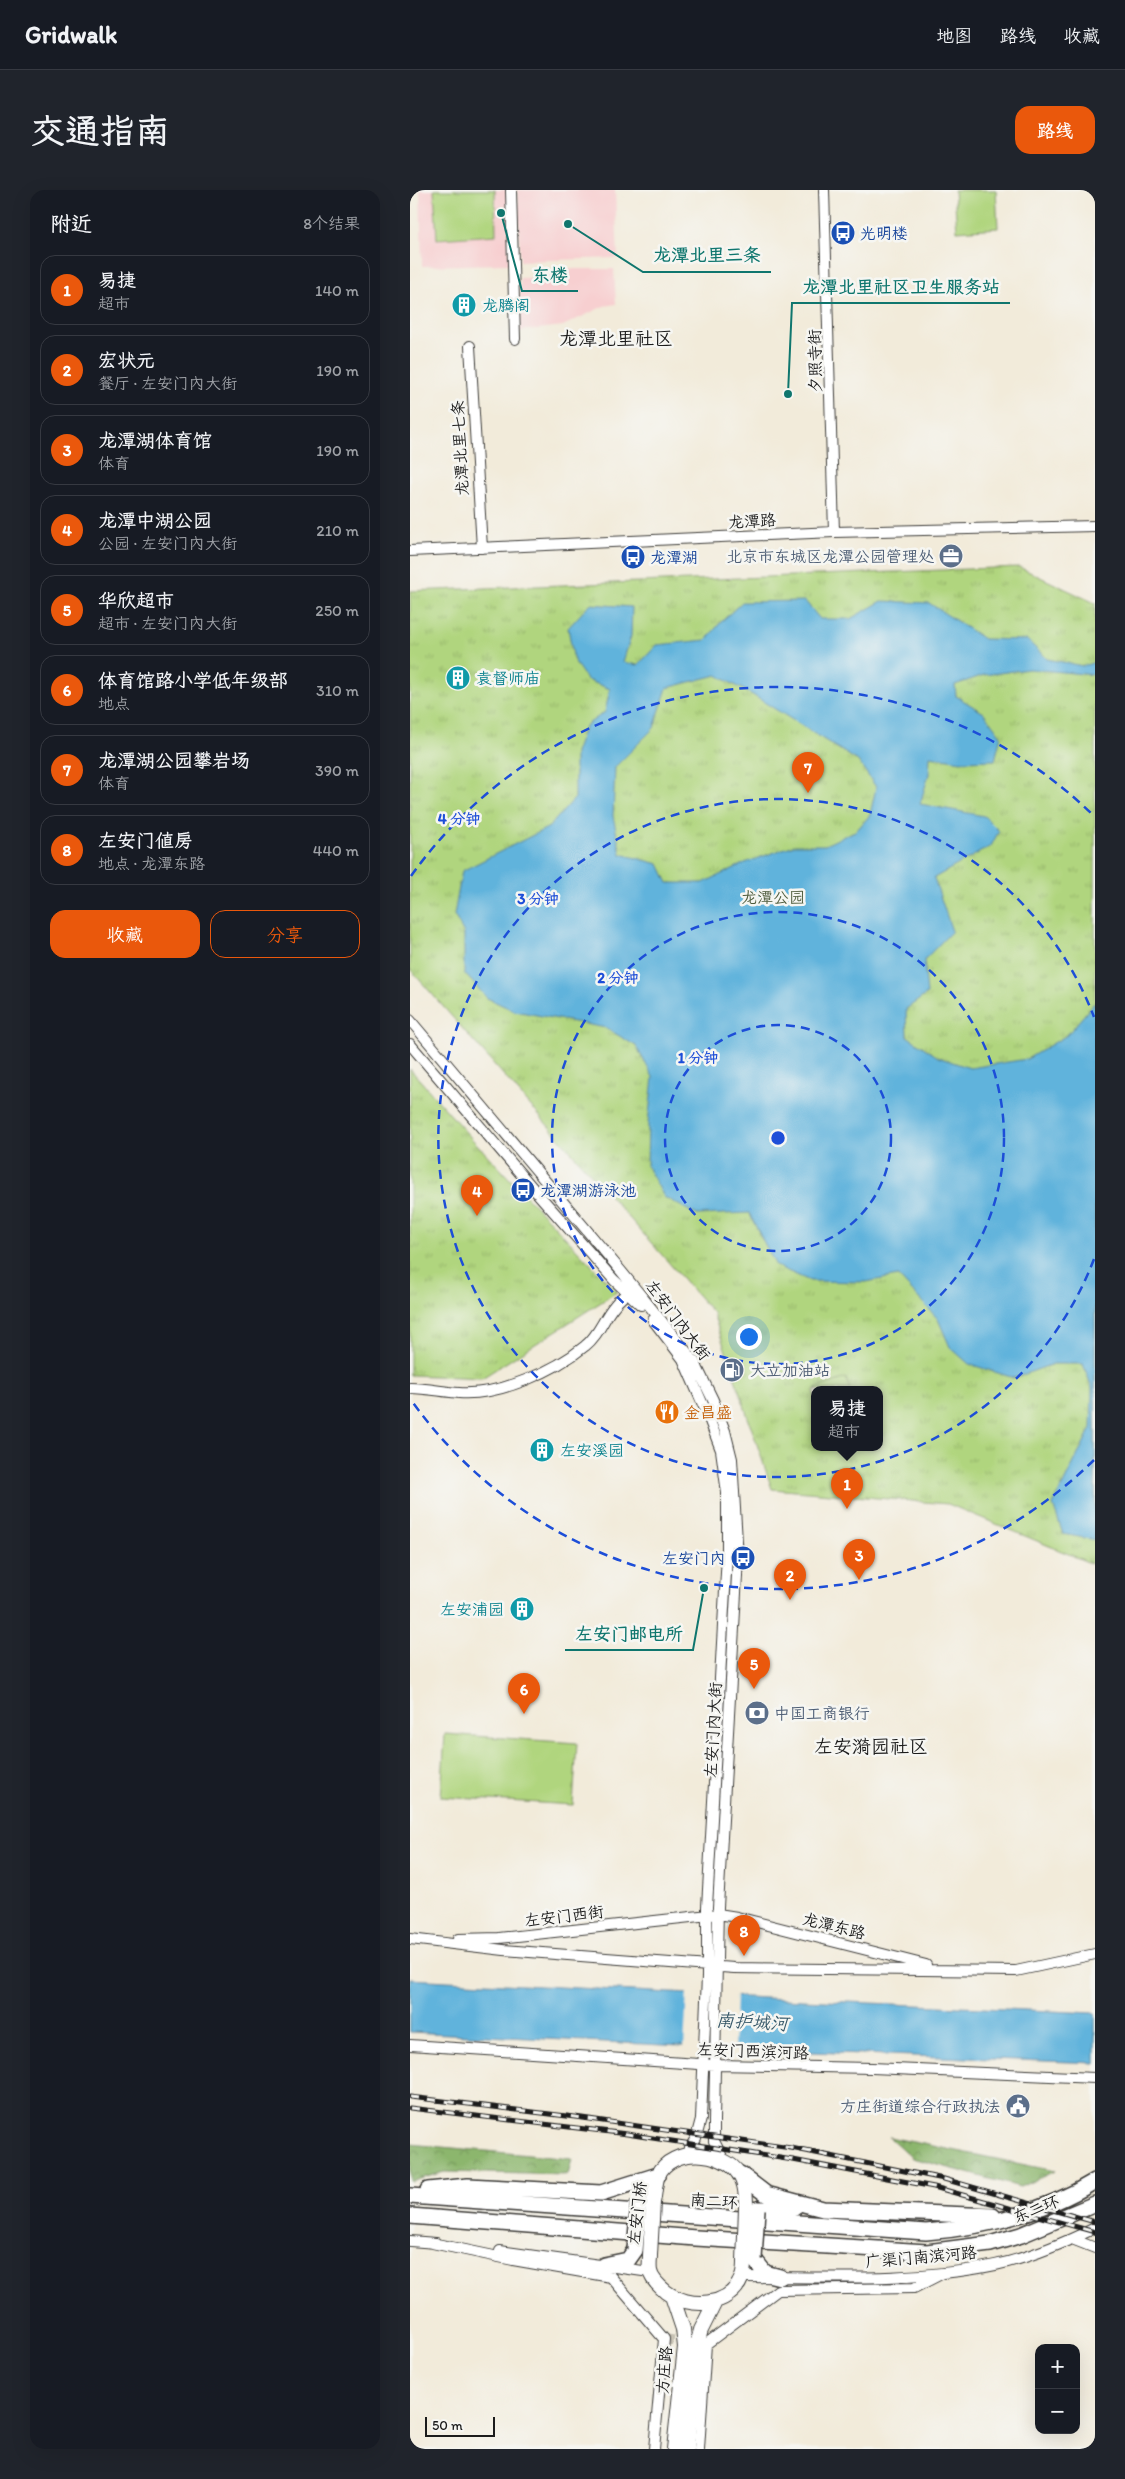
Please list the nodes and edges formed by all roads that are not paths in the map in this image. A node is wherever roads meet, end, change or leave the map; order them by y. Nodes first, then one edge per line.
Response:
1 (511, 190) edge
2 (824, 190) edge
3 (515, 339) dead end
4 (470, 346) dead end
5 (1095, 526) edge
6 (834, 532) junction
7 (482, 548) junction
8 (410, 551) edge
9 (410, 1020) edge
10 (410, 1044) edge
11 (631, 1290) junction
12 (410, 1388) edge
13 (707, 1914) junction
14 (718, 1914) junction
15 (410, 1939) edge
16 (424, 1940) junction
17 (1095, 1954) edge
18 (707, 1967) junction
19 (718, 1967) junction
20 (942, 1969) junction
21 (410, 2045) edge
22 (703, 2059) junction
23 (714, 2060) junction
24 (1095, 2078) edge
25 (685, 2156) junction
26 (723, 2159) junction
27 (740, 2174) junction
28 (658, 2175) junction
29 (1095, 2181) edge
30 (601, 2193) junction
31 (410, 2194) edge
32 (646, 2201) junction
33 (1095, 2204) edge
34 (752, 2209) junction
35 (823, 2209) junction
36 (410, 2216) edge
37 (1014, 2216) junction
38 (1095, 2228) edge
39 (1072, 2239) junction
40 (410, 2241) edge
41 (432, 2243) junction
42 (1095, 2248) edge
43 (643, 2253) junction
44 (749, 2260) junction
45 (604, 2265) junction
46 (650, 2272) junction
47 (943, 2273) junction
48 (742, 2277) junction
49 (780, 2277) junction
50 (672, 2296) junction
51 (715, 2302) junction
52 (654, 2449) edge
53 (674, 2449) edge
54 (687, 2449) edge
55 (699, 2449) edge

1 - 3 street
2 - 6 street, 夕照寺街
4 - 7 street, 龙潭北里七条
5 - 6 street, 龙潭路
6 - 7 street, 龙潭路
7 - 8 street, 龙潭路
9 - 11 street, 左安门内大街
10 - 11 street, 左安门内大街
11 - 12 street
11 - 13 street, 左安门内大街
11 - 14 street, 左安门内大街
13 - 14 street, 左安门西街
13 - 16 street, 左安门西街
13 - 18 street, 左安门内大街
14 - 19 street, 左安门内大街
14 - 20 street, 龙潭东路
15 - 16 street, 左安门西街
16 - 18 street, 左安门西街
17 - 20 street, 龙潭东路
18 - 19 street, 左安门西街
18 - 22 street, 左安门内大街
19 - 20 street, 龙潭东路
19 - 23 street, 左安门内大街
21 - 22 street, 左安门西滨河路
22 - 23 street, 左安门西滨河路
22 - 25 street
23 - 24 street, 左安门西滨河路
23 - 26 street
25 - 26 main road, 左安门桥
25 - 28 main road, 左安门桥
26 - 27 main road
27 - 34 main road
27 - 35 highway
28 - 30 highway
28 - 32 main road, 左安门桥
29 - 37 highway, 东二环
30 - 31 highway
30 - 32 highway
31 - 37 highway, 南二环
32 - 43 highway, bridge
33 - 36 highway, 东二环
34 - 35 highway
34 - 44 highway, bridge
35 - 37 highway
38 - 39 street, 广渠门南滨河路
39 - 42 street
39 - 47 street, 广渠门南滨河路
40 - 41 street
41 - 45 street
41 - 52 street
43 - 45 highway
43 - 46 main road, 左安门桥
44 - 48 main road
44 - 49 highway
45 - 46 street
46 - 50 main road
47 - 49 street, 广渠门南滨河路
47 - 55 street
48 - 49 street, 广渠门南滨河路
48 - 51 main road
50 - 51 main road
50 - 53 main road, 方庄路
51 - 54 main road, 方庄路

